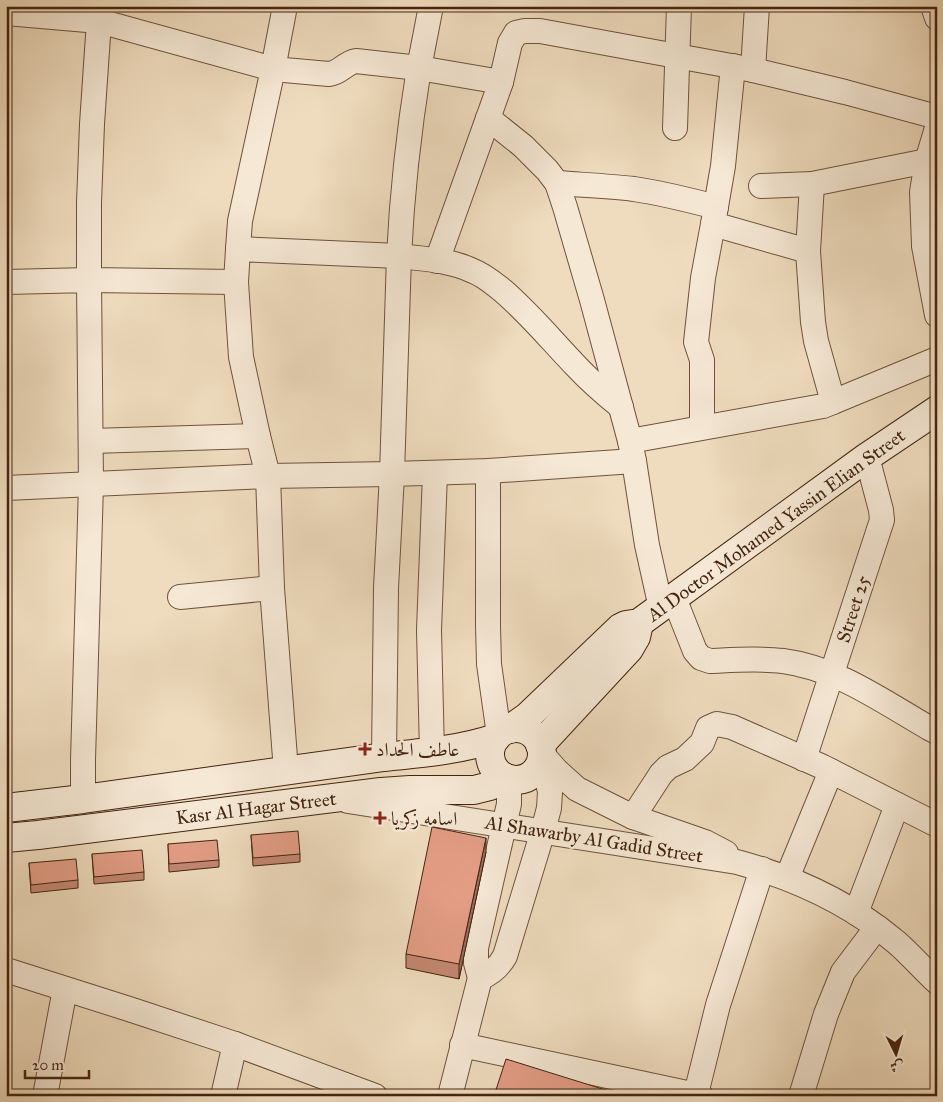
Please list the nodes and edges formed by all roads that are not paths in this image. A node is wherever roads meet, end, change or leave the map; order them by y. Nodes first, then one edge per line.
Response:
1 (284, 6) edge
2 (431, 6) edge
3 (679, 6) edge
4 (757, 6) edge
5 (933, 6) edge
6 (6, 13) edge
7 (937, 18) edge
8 (99, 21) junction
9 (678, 56) junction
10 (419, 68) junction
11 (743, 68) junction
12 (273, 69) junction
13 (501, 82) junction
14 (937, 117) edge
15 (488, 118) junction
16 (675, 128) dead end
17 (937, 128) edge
18 (927, 161) junction
19 (557, 183) junction
20 (812, 184) junction
21 (761, 186) dead end
22 (929, 192) edge
23 (715, 216) junction
24 (238, 249) junction
25 (808, 251) junction
26 (399, 256) junction
27 (437, 261) junction
28 (88, 280) junction
29 (6, 282) edge
30 (236, 282) junction
31 (937, 315) edge
32 (937, 359) edge
33 (833, 402) junction
34 (621, 407) junction
35 (937, 410) edge
36 (702, 427) junction
37 (258, 436) junction
38 (91, 441) junction
39 (632, 451) junction
40 (867, 457) junction
41 (488, 471) junction
42 (435, 473) junction
43 (392, 474) junction
44 (268, 476) junction
45 (91, 484) junction
46 (6, 488) edge
47 (272, 588) junction
48 (180, 597) dead end
49 (667, 603) junction
50 (639, 623) junction
51 (832, 674) junction
52 (937, 732) edge
53 (502, 734) junction
54 (432, 752) junction
55 (540, 755) junction
56 (384, 757) junction
57 (804, 759) junction
58 (286, 771) junction
59 (830, 771) junction
60 (506, 778) junction
61 (332, 798) junction
62 (83, 799) junction
63 (898, 805) junction
64 (6, 808) edge
65 (633, 817) junction
66 (504, 825) junction
67 (937, 825) edge
68 (543, 831) junction
69 (6, 838) edge
70 (737, 862) junction
71 (762, 869) junction
72 (787, 878) junction
73 (856, 913) junction
74 (877, 927) junction
75 (6, 970) edge
76 (480, 978) junction
77 (937, 982) edge
78 (65, 988) junction
79 (234, 1044) junction
80 (462, 1045) junction
81 (692, 1095) edge
82 (45, 1096) edge
83 (223, 1096) edge
84 (375, 1096) edge
85 (450, 1096) edge
86 (801, 1096) edge

1 - 12 street
2 - 10 street
3 - 9 street
4 - 11 street
5 - 7 street
6 - 8 street
8 - 12 street
8 - 28 street
9 - 11 street
9 - 13 street
9 - 16 street
10 - 12 street
10 - 13 street
10 - 26 street
11 - 14 street
11 - 23 street
12 - 24 street
13 - 15 street
15 - 19 street
15 - 27 street
17 - 18 street
18 - 20 street
18 - 22 street
19 - 23 street
19 - 34 street
20 - 21 street
20 - 25 street
22 - 31 street
23 - 25 street
23 - 36 street
24 - 26 street
24 - 30 street
25 - 33 street
26 - 27 street
26 - 43 street
27 - 34 street
28 - 29 street
28 - 30 street
28 - 38 street
30 - 37 street
32 - 33 street
33 - 36 street
34 - 39 street
35 - 40 main road, Al Doctor Mohamed Yassin Elian Street
36 - 39 street
37 - 38 street
37 - 44 street
38 - 45 street
39 - 41 street
39 - 49 street
40 - 49 main road, Al Doctor Mohamed Yassin Elian Street
40 - 51 street, Street 25
41 - 42 street
41 - 53 street
42 - 43 street
42 - 54 street
43 - 44 street
43 - 56 street
44 - 45 street
44 - 47 street
45 - 46 street
45 - 62 street
47 - 48 street
47 - 58 street
49 - 50 main road, Al Doctor Mohamed Yassin Elian Street
49 - 51 street
50 - 53 main road, Al Doctor Mohamed Yassin Elian Street
50 - 55 main road, Al Doctor Mohamed Yassin Elian Street
51 - 52 street
51 - 57 street, Street 25
53 - 54 main road, Kasr Al Hagar Street
53 - 55 main road
53 - 60 main road
54 - 56 main road, Kasr Al Hagar Street
55 - 60 main road
55 - 65 street, Al Shawarby Al Gadid Street
55 - 68 street
56 - 58 main road, Kasr Al Hagar Street
57 - 59 street
57 - 65 street
58 - 62 main road, Kasr Al Hagar Street
59 - 63 street
59 - 72 street
60 - 61 main road, Kasr Al Hagar Street
60 - 66 street
61 - 66 street, Al Shawarby Al Gadid Street
61 - 69 main road, Kasr Al Hagar Street
62 - 64 main road, Kasr Al Hagar Street
63 - 67 street
63 - 73 street
65 - 70 street, Al Shawarby Al Gadid Street
66 - 68 street, Al Shawarby Al Gadid Street
66 - 76 street
68 - 70 street, Al Shawarby Al Gadid Street
68 - 76 street
70 - 71 street, Al Shawarby Al Gadid Street
71 - 72 street, Al Shawarby Al Gadid Street
71 - 81 street
72 - 73 street, Al Shawarby Al Gadid Street
73 - 74 street, Al Shawarby Al Gadid Street
74 - 77 street, Al Shawarby Al Gadid Street
74 - 86 street
75 - 78 street
76 - 80 street
78 - 79 street
78 - 82 street
79 - 83 street
79 - 84 street
80 - 81 street
80 - 85 street

